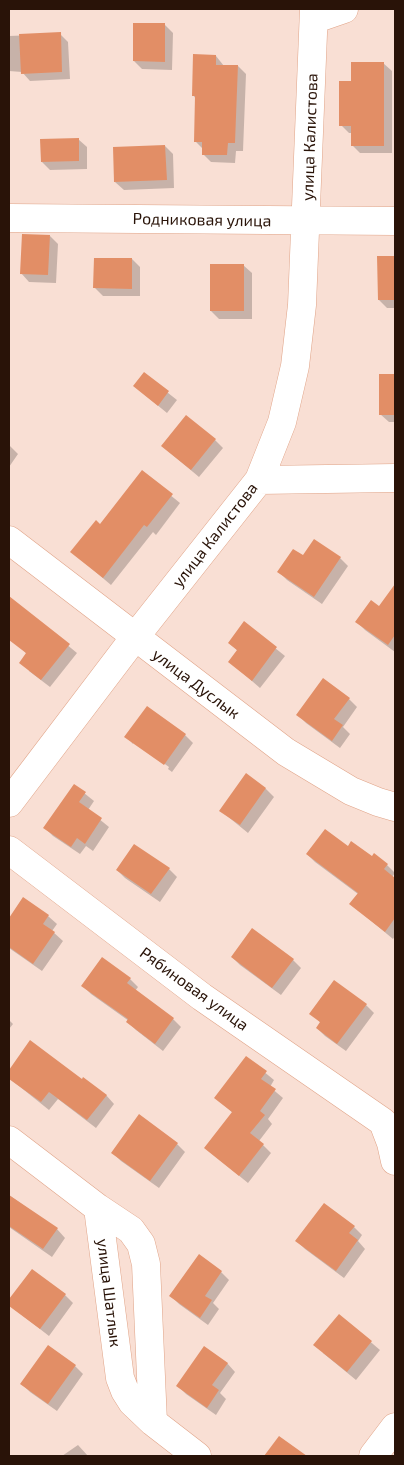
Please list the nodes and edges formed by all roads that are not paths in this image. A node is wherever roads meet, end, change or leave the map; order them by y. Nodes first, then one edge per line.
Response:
1 (344, 9) edge
2 (315, 14) edge
3 (9, 218) edge
4 (306, 221) junction
5 (395, 221) edge
6 (395, 478) edge
7 (258, 480) junction
8 (9, 540) edge
9 (134, 637) junction
10 (9, 803) edge
11 (395, 808) edge
12 (9, 850) edge
13 (389, 1122) edge
14 (9, 1140) edge
15 (395, 1161) edge
16 (98, 1208) junction
17 (153, 1422) junction
18 (395, 1427) edge
19 (197, 1456) edge
20 (373, 1456) edge

1 - 2 street
2 - 4 street, улица Калистова
3 - 4 street, Родниковая улица
4 - 5 street, Родниковая улица
4 - 7 street, улица Калистова
6 - 7 street
7 - 9 street, улица Калистова
8 - 9 street, улица Дуслык
9 - 10 street, улица Калистова
9 - 11 street, улица Дуслык
12 - 13 street, Рябиновая улица
13 - 15 street, Рябиновая улица
14 - 16 street
16 - 17 street, улица Шатлык
16 - 17 street
17 - 19 street, улица Шатлык
18 - 20 street

